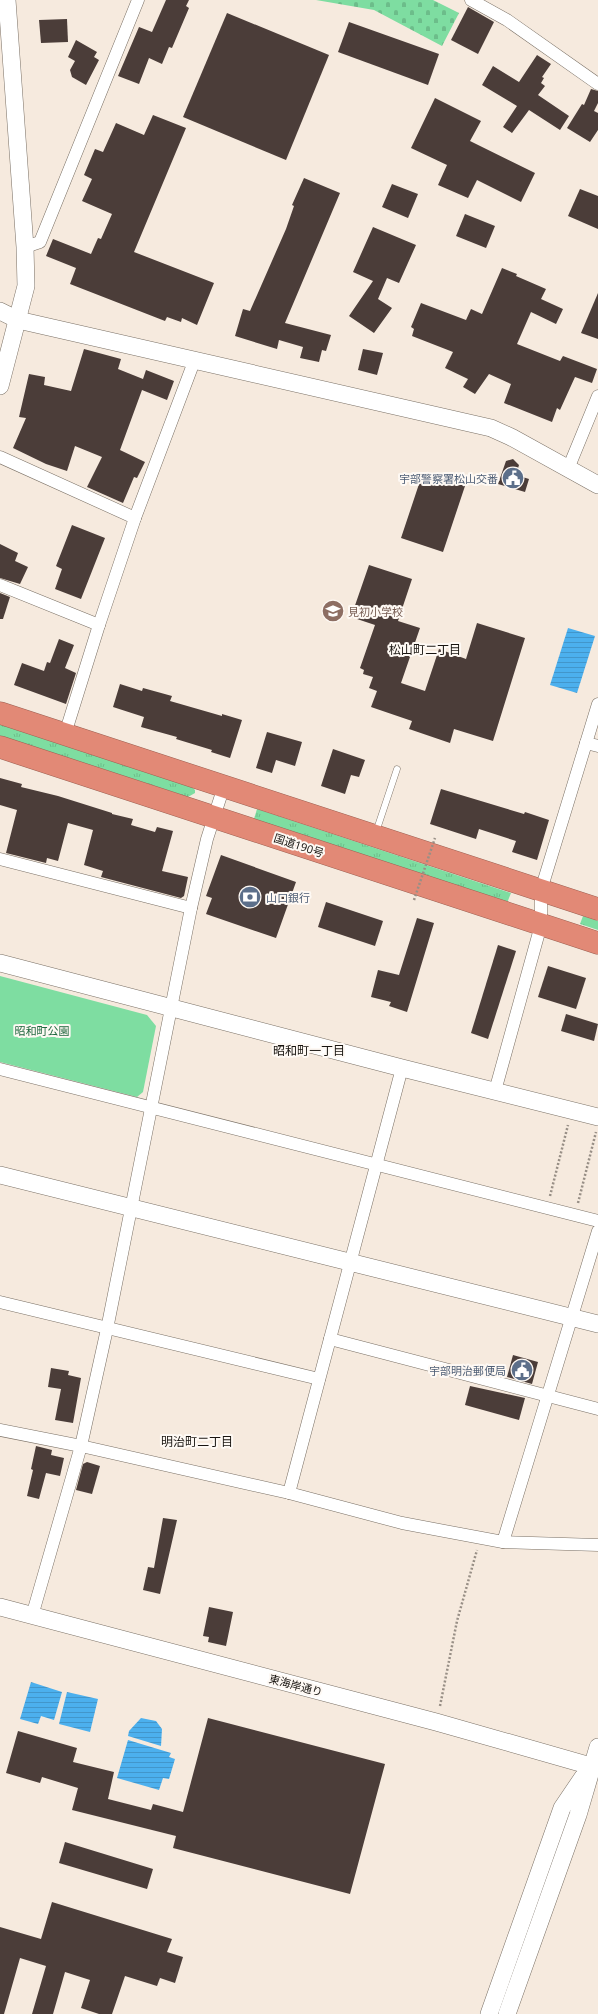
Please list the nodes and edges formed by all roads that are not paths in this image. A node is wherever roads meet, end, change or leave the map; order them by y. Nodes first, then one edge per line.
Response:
1 (7, 0) edge
2 (138, 0) edge
3 (471, 0) edge
4 (598, 84) edge
5 (25, 246) junction
6 (0, 311) edge
7 (18, 320) junction
8 (195, 359) junction
9 (0, 386) edge
10 (598, 396) edge
11 (0, 457) edge
12 (568, 469) junction
13 (598, 485) edge
14 (135, 518) junction
15 (0, 585) edge
16 (99, 625) junction
17 (598, 704) edge
18 (0, 712) edge
19 (65, 734) junction
20 (592, 744) edge
21 (0, 747) edge
22 (397, 769) dead end
23 (224, 786) junction
24 (214, 817) junction
25 (374, 835) junction
26 (0, 859) edge
27 (541, 890) junction
28 (191, 908) junction
29 (598, 909) edge
30 (541, 925) junction
31 (598, 943) edge
32 (0, 963) edge
33 (171, 1009) junction
34 (402, 1068) junction
35 (0, 1069) edge
36 (495, 1091) junction
37 (151, 1108) junction
38 (598, 1117) edge
39 (376, 1164) junction
40 (0, 1175) edge
41 (130, 1208) junction
42 (598, 1221) edge
43 (598, 1231) edge
44 (350, 1262) junction
45 (0, 1302) edge
46 (571, 1318) junction
47 (598, 1324) edge
48 (107, 1329) junction
49 (330, 1339) junction
50 (319, 1379) junction
51 (548, 1395) junction
52 (598, 1409) edge
53 (0, 1430) edge
54 (81, 1446) junction
55 (289, 1493) junction
56 (503, 1542) junction
57 (598, 1545) edge
58 (0, 1607) edge
59 (32, 1616) junction
60 (598, 1747) edge
61 (596, 1770) edge
62 (489, 2014) edge
63 (507, 2014) edge

1 - 5 street
2 - 5 street
3 - 4 street
5 - 7 street
6 - 7 street
7 - 8 street
7 - 9 street
8 - 12 street
8 - 14 street
10 - 12 street
11 - 14 street
12 - 13 street
14 - 16 street
15 - 16 street
16 - 19 street
17 - 20 street
18 - 19 highway
19 - 23 highway
20 - 27 street
21 - 24 highway, 国道190号
22 - 25 lane
23 - 24 street
23 - 25 highway
24 - 28 street
24 - 30 highway, 国道190号
25 - 27 highway
26 - 28 street
27 - 29 highway
27 - 30 street
28 - 33 street
30 - 31 highway, 国道190号
30 - 36 street
32 - 33 street
33 - 34 street
33 - 37 street
34 - 36 street
34 - 39 street
35 - 37 street
36 - 38 street
37 - 39 street
37 - 41 street
39 - 42 street
39 - 44 street
40 - 41 street
41 - 44 street
41 - 48 street
43 - 46 street
44 - 46 street
44 - 49 street
45 - 48 street
46 - 47 street
46 - 51 street
48 - 50 street
48 - 54 street
49 - 50 street
49 - 51 street
50 - 55 street
51 - 52 street
51 - 56 street
53 - 54 street
54 - 55 street
54 - 59 street
55 - 56 street
56 - 57 street
58 - 59 street, 東海岸通り
59 - 61 street, 東海岸通り
60 - 61 street
61 - 62 street
61 - 63 street

